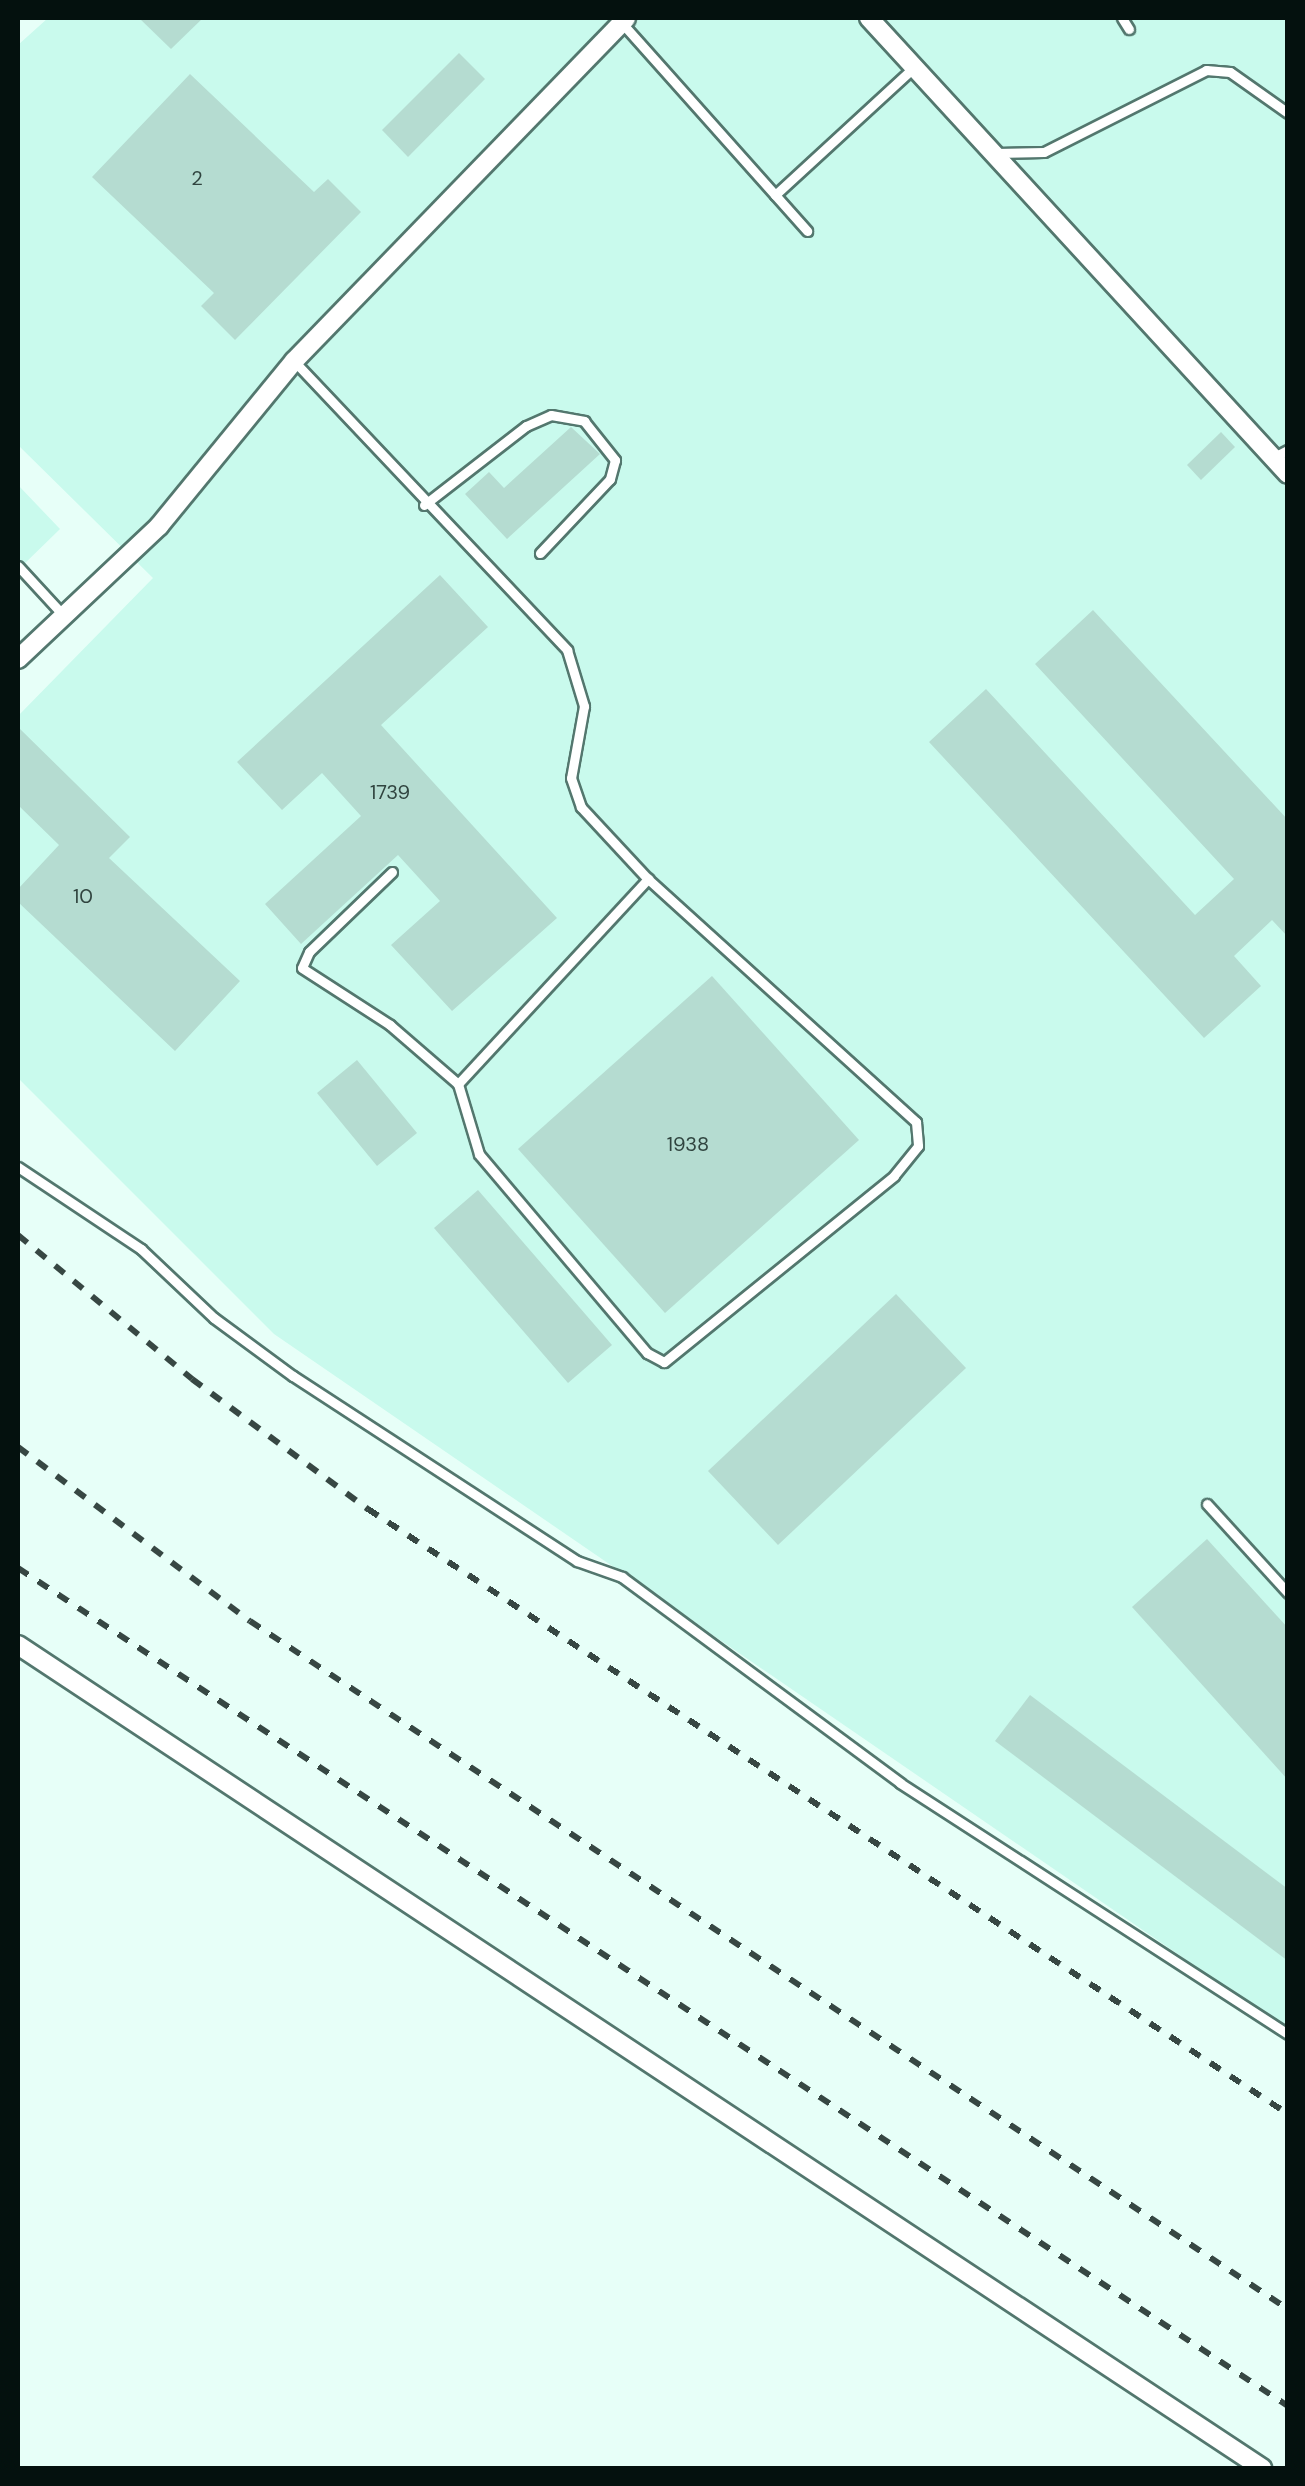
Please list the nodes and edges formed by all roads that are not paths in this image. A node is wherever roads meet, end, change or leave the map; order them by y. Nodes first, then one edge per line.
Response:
1 (869, 18) edge
2 (1122, 18) edge
3 (624, 20) edge
4 (1129, 29) dead end
5 (914, 67) junction
6 (1288, 112) edge
7 (994, 154) junction
8 (775, 194) junction
9 (807, 231) dead end
10 (294, 361) junction
11 (1280, 454) edge
12 (1288, 474) edge
13 (424, 505) junction
14 (540, 553) dead end
15 (18, 566) edge
16 (64, 616) junction
17 (18, 659) edge
18 (392, 872) dead end
19 (648, 879) junction
20 (458, 1084) junction
21 (18, 1166) edge
22 (1207, 1504) dead end
23 (1288, 1593) edge
24 (18, 1645) edge
25 (1288, 2034) edge
26 (1262, 2468) edge

1 - 5 street
2 - 4 lane
3 - 8 lane
3 - 10 street
5 - 7 street
5 - 8 lane
6 - 7 lane
7 - 11 street
8 - 9 lane
10 - 13 lane
10 - 16 street
11 - 12 street
13 - 14 lane
13 - 19 lane
15 - 16 lane
16 - 17 street
18 - 20 lane
19 - 20 lane
19 - 20 lane
21 - 25 lane
22 - 23 lane
24 - 26 street

